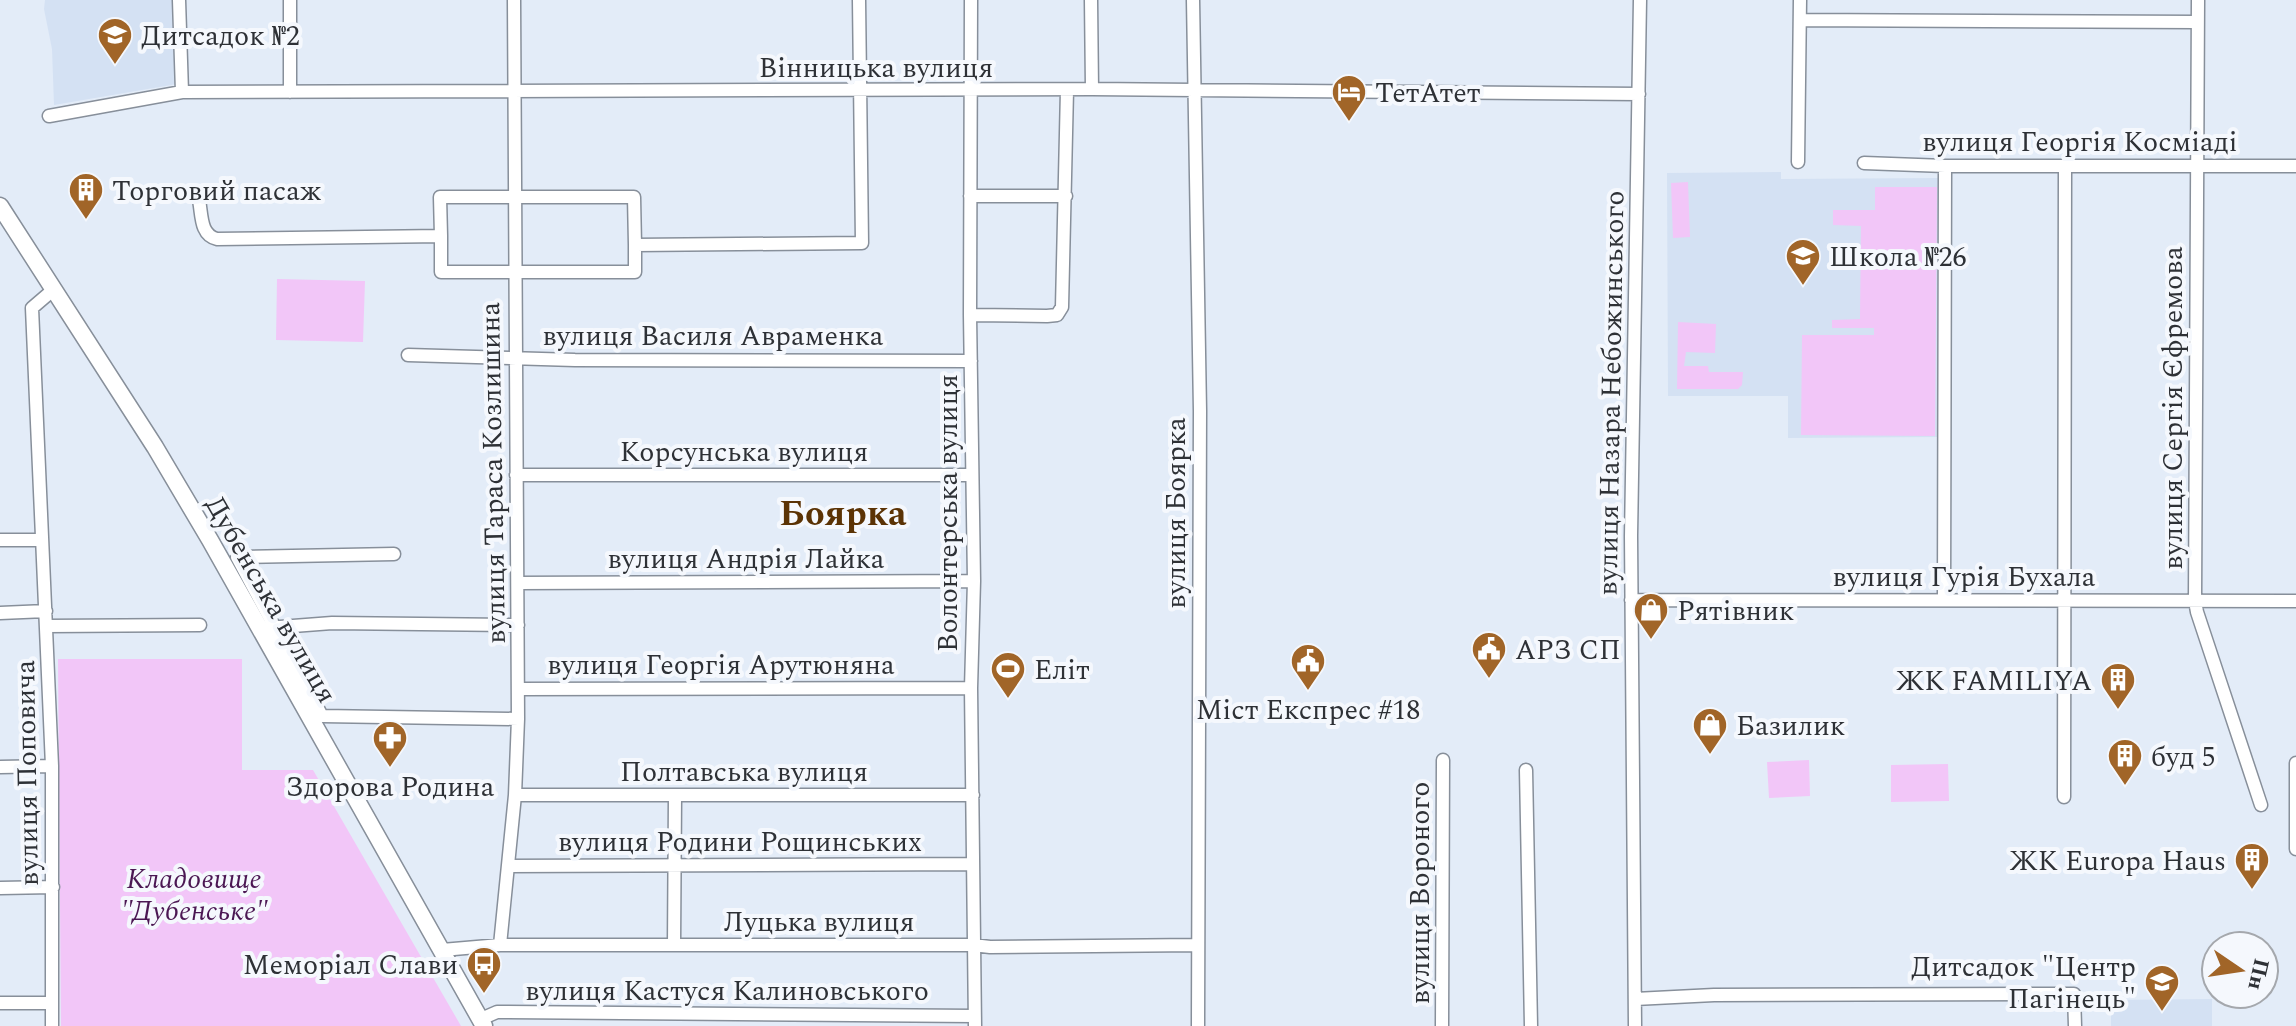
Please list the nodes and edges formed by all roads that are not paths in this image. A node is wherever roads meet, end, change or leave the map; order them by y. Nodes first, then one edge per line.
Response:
1 (179, 0) edge
2 (290, 0) edge
3 (514, 0) edge
4 (859, 0) edge
5 (971, 0) edge
6 (1091, 0) edge
7 (1193, 0) edge
8 (1640, 0) edge
9 (1800, 0) edge
10 (2198, 0) edge
11 (1800, 20) junction
12 (2197, 22) junction
13 (1092, 89) junction
14 (1067, 90) junction
15 (860, 91) junction
16 (972, 91) junction
17 (1196, 91) junction
18 (182, 92) junction
19 (290, 92) junction
20 (515, 92) junction
21 (1639, 94) junction
22 (49, 116) dead end
23 (1798, 162) dead end
24 (1864, 163) dead end
25 (1945, 166) junction
26 (2196, 166) junction
27 (2296, 166) edge
28 (2065, 167) junction
29 (514, 196) junction
30 (970, 196) junction
31 (1066, 196) junction
32 (199, 200) dead end
33 (0, 206) edge
34 (441, 236) junction
35 (635, 245) junction
36 (514, 272) junction
37 (53, 290) junction
38 (970, 315) junction
39 (408, 355) dead end
40 (516, 357) junction
41 (971, 361) junction
42 (516, 475) junction
43 (972, 475) junction
44 (0, 540) edge
45 (42, 540) junction
46 (394, 554) dead end
47 (974, 581) junction
48 (518, 583) junction
49 (1631, 600) junction
50 (1944, 600) junction
51 (2066, 600) junction
52 (2195, 601) junction
53 (2296, 601) edge
54 (46, 611) junction
55 (0, 613) edge
56 (200, 625) dead end
57 (518, 625) junction
58 (47, 626) junction
59 (267, 628) junction
60 (971, 688) junction
61 (518, 689) junction
62 (518, 719) junction
63 (1443, 760) dead end
64 (2296, 763) edge
65 (52, 766) junction
66 (0, 767) edge
67 (1526, 770) dead end
68 (515, 795) junction
69 (973, 795) junction
70 (675, 796) junction
71 (2064, 797) dead end
72 (2261, 805) dead end
73 (2296, 849) edge
74 (674, 864) junction
75 (973, 864) junction
76 (508, 866) junction
77 (53, 887) junction
78 (0, 888) edge
79 (500, 945) junction
80 (674, 945) junction
81 (973, 945) junction
82 (1197, 945) junction
83 (442, 950) junction
84 (1635, 999) junction
85 (0, 1003) edge
86 (52, 1003) junction
87 (974, 1021) edge
88 (483, 1023) edge
89 (52, 1026) edge
90 (1198, 1026) edge
91 (1442, 1026) edge
92 (1531, 1026) edge
93 (1635, 1026) edge
94 (2075, 1026) edge

1 - 18 street
2 - 19 street
3 - 20 street, вулиця Тараса Козлишина
4 - 15 street
5 - 16 street, Волонтерська вулиця
6 - 13 street
7 - 17 street, вулиця Боярка
8 - 21 street, вулиця Назара Небожинського
9 - 11 street
10 - 12 street, вулиця Сергія Єфремова
11 - 12 street
11 - 23 street
12 - 26 street, вулиця Сергія Єфремова
13 - 14 street, Вінницька вулиця
13 - 17 street, Вінницька вулиця
14 - 16 street, Вінницька вулиця
14 - 31 street
15 - 16 street, Вінницька вулиця
15 - 20 street, Вінницька вулиця
15 - 35 street
16 - 30 street, Волонтерська вулиця
17 - 21 street, Вінницька вулиця
17 - 82 street, вулиця Боярка
18 - 19 street, Вінницька вулиця
18 - 22 street, Вінницька вулиця
19 - 20 street, Вінницька вулиця
20 - 29 street, вулиця Тараса Козлишина
21 - 49 street, вулиця Назара Небожинського
24 - 25 street, вулиця Георгія Косміаді
25 - 28 street, вулиця Георгія Косміаді
25 - 50 street
26 - 27 street, вулиця Георгія Косміаді
26 - 28 street, вулиця Георгія Косміаді
26 - 52 street, вулиця Сергія Єфремова
28 - 51 street
29 - 34 street
29 - 35 street
29 - 36 street, вулиця Тараса Козлишина
30 - 31 street
30 - 38 street, Волонтерська вулиця
31 - 38 street
32 - 34 street
33 - 37 main road, Дубенська вулиця
34 - 36 street
35 - 36 street
36 - 40 street, вулиця Тараса Козлишина
37 - 45 street, вулиця Поповича
37 - 59 main road, Дубенська вулиця
38 - 41 street, Волонтерська вулиця
39 - 40 street, вулиця Василя Авраменка
40 - 41 street, вулиця Василя Авраменка
40 - 42 street, вулиця Тараса Козлишина
41 - 43 street, Волонтерська вулиця
42 - 43 street, Корсунська вулиця
42 - 48 street, вулиця Тараса Козлишина
43 - 47 street, Волонтерська вулиця
44 - 45 street
45 - 54 street, вулиця Поповича
46 - 59 street
47 - 48 street, вулиця Андрія Лайка
47 - 60 street, Волонтерська вулиця
48 - 57 street, вулиця Тараса Козлишина
49 - 50 street, вулиця Гурія Бухала
49 - 84 street, вулиця Назара Небожинського
50 - 51 street, вулиця Гурія Бухала
51 - 52 street, вулиця Гурія Бухала
51 - 71 street
52 - 53 street, вулиця Гурія Бухала
52 - 72 street, вулиця Сергія Єфремова
54 - 55 street
54 - 58 street, вулиця Поповича
56 - 58 street
57 - 59 street
57 - 61 street, вулиця Тараса Козлишина
58 - 65 street, вулиця Поповича
59 - 62 street
59 - 83 main road, Дубенська вулиця
60 - 61 street, вулиця Георгія Арутюняна
60 - 69 street, Волонтерська вулиця
61 - 62 street, вулиця Тараса Козлишина
62 - 68 street, вулиця Тараса Козлишина
63 - 91 street, вулиця Вороного
64 - 73 street
65 - 66 street
65 - 77 street, вулиця Поповича
67 - 92 street
68 - 70 street, Полтавська вулиця
68 - 76 street, вулиця Тараса Козлишина
69 - 70 street, Полтавська вулиця
69 - 75 street, Волонтерська вулиця
70 - 74 street
74 - 75 street, вулиця Родини Рощинських
74 - 76 street, вулиця Родини Рощинських
74 - 80 street
75 - 81 street, Волонтерська вулиця
76 - 79 street, вулиця Тараса Козлишина
77 - 78 street
77 - 86 street, вулиця Поповича
79 - 80 street, Луцька вулиця
79 - 83 street, Луцька вулиця
80 - 81 street, Луцька вулиця
81 - 82 street, Луцька вулиця
81 - 87 street, Волонтерська вулиця
82 - 90 street, вулиця Боярка
83 - 88 main road, Дубенська вулиця
84 - 93 street, вулиця Назара Небожинського
84 - 94 street
85 - 86 street
86 - 89 street, вулиця Поповича
87 - 88 street, вулиця Кастуся Калиновського

